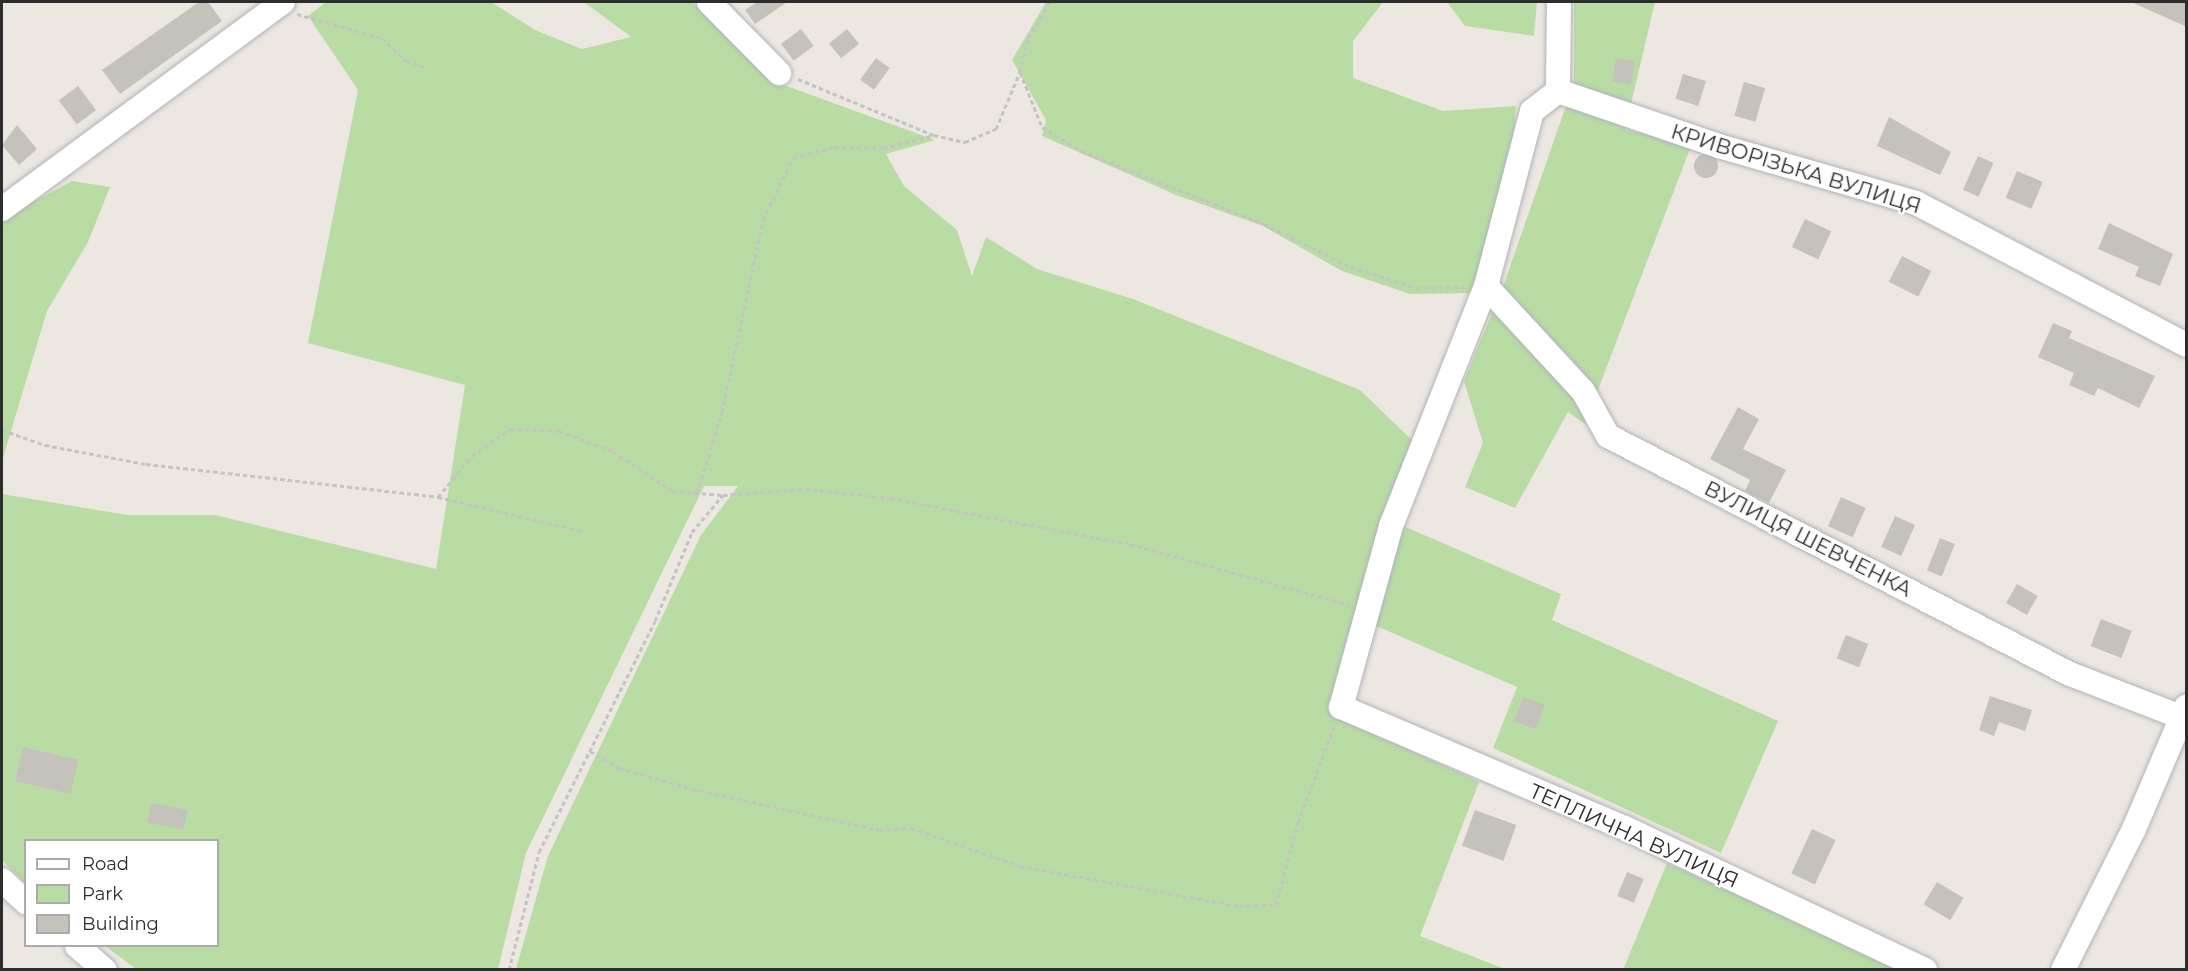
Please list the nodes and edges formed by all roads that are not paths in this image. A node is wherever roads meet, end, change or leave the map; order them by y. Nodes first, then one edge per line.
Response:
1 (709, 2) edge
2 (1559, 2) edge
3 (279, 5) edge
4 (779, 73) road end
5 (1558, 91) junction
6 (2, 209) edge
7 (1486, 286) junction
8 (2187, 345) edge
9 (2186, 714) edge
10 (2, 880) edge
11 (24, 900) edge
12 (79, 947) edge
13 (105, 969) edge
14 (1925, 969) edge
15 (2063, 969) edge

1 - 4 street
2 - 5 street
3 - 6 street
5 - 7 street
5 - 8 street, КРИВОРІЗЬКА ВУЛИЦЯ
7 - 9 street, ВУЛИЦЯ ШЕВЧЕНКА
7 - 14 street, ТЕПЛИЧНА ВУЛИЦЯ
9 - 15 street
10 - 11 street
12 - 13 street

